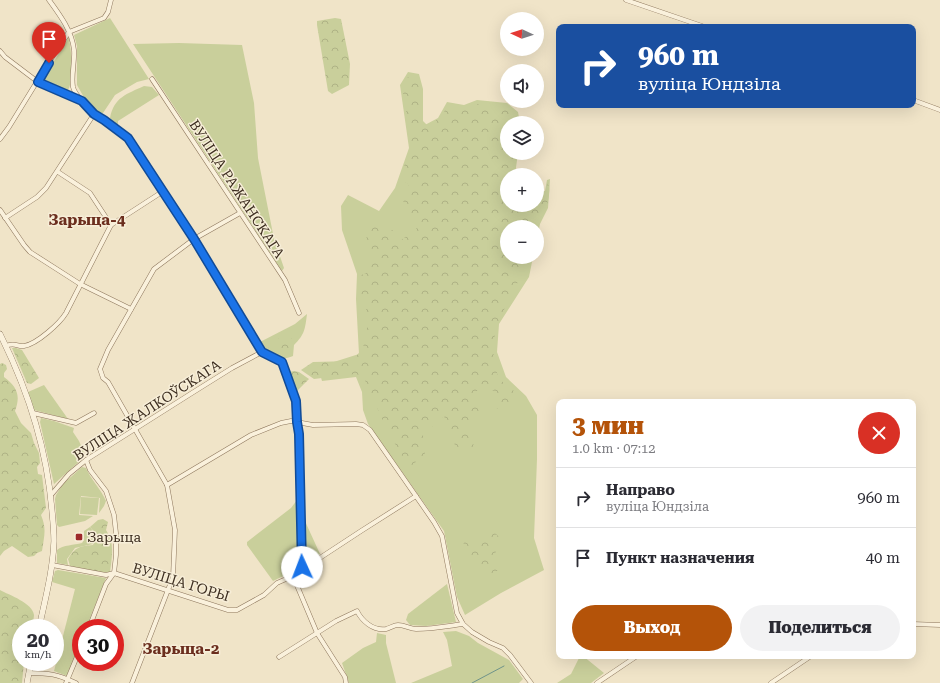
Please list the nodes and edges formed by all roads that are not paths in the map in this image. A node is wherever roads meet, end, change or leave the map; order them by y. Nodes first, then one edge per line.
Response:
1 (49, 0) edge
2 (111, 0) edge
3 (626, 0) edge
4 (696, 24) edge
5 (69, 32) junction
6 (0, 51) edge
7 (152, 79) dead end
8 (38, 82) junction
9 (82, 101) junction
10 (916, 101) edge
11 (940, 110) edge
12 (94, 114) junction
13 (0, 139) edge
14 (58, 172) junction
15 (162, 192) junction
16 (0, 210) edge
17 (240, 213) junction
18 (5, 218) junction
19 (111, 225) junction
20 (194, 239) junction
21 (80, 284) junction
22 (132, 309) junction
23 (300, 314) dead end
24 (0, 334) edge
25 (6, 346) junction
26 (262, 352) junction
27 (33, 413) junction
28 (94, 413) dead end
29 (297, 422) junction
30 (135, 429) junction
31 (86, 460) junction
32 (167, 485) junction
33 (51, 495) junction
34 (416, 496) junction
35 (52, 565) junction
36 (114, 573) junction
37 (293, 576) junction
38 (169, 591) junction
39 (41, 619) edge
40 (92, 619) edge
41 (463, 624) junction
42 (916, 624) edge
43 (940, 625) edge
44 (317, 633) junction
45 (279, 657) dead end
46 (633, 659) edge
47 (807, 659) edge
48 (72, 668) edge
49 (29, 673) joint
50 (67, 681) edge
51 (346, 682) edge
52 (27, 683) edge
53 (76, 683) edge
54 (132, 683) edge
55 (531, 683) edge
56 (597, 683) edge
57 (771, 683) edge

1 - 5 street
2 - 5 street
3 - 4 street
5 - 8 street
5 - 9 street
6 - 8 street
7 - 17 street, ВУЛІЦА РАЖАНСКАГА
8 - 9 street
8 - 13 street
9 - 12 street
10 - 11 street
12 - 14 street
12 - 15 street
14 - 18 street
14 - 19 street
15 - 19 street
15 - 20 street
16 - 18 street
17 - 20 street
17 - 23 street, ВУЛІЦА РАЖАНСКАГА
18 - 21 street
19 - 21 street
20 - 22 street
20 - 26 street
21 - 22 street
21 - 25 street
22 - 30 street
24 - 25 street
25 - 27 street
26 - 29 street
26 - 30 street, ВУЛІЦА ЖАЛКОЎСКАГА
27 - 28 street
27 - 33 street
29 - 32 street
29 - 34 street
29 - 37 street
30 - 31 street, ВУЛІЦА ЖАЛКОЎСКАГА
30 - 32 street
31 - 33 street, ВУЛІЦА ЖАЛКОЎСКАГА
31 - 36 street
32 - 38 street
33 - 35 street
34 - 37 street, ВУЛІЦА ГОРЫ
34 - 41 street
35 - 36 street, ВУЛІЦА ГОРЫ
35 - 39 street
36 - 38 street, ВУЛІЦА ГОРЫ
36 - 40 street
37 - 38 street, ВУЛІЦА ГОРЫ
37 - 44 street
38 - 54 street
41 - 44 street
41 - 55 street
42 - 43 street
44 - 45 street
44 - 51 street
46 - 56 street
47 - 57 street
48 - 50 street
49 - 50 street
49 - 52 street
50 - 53 street

